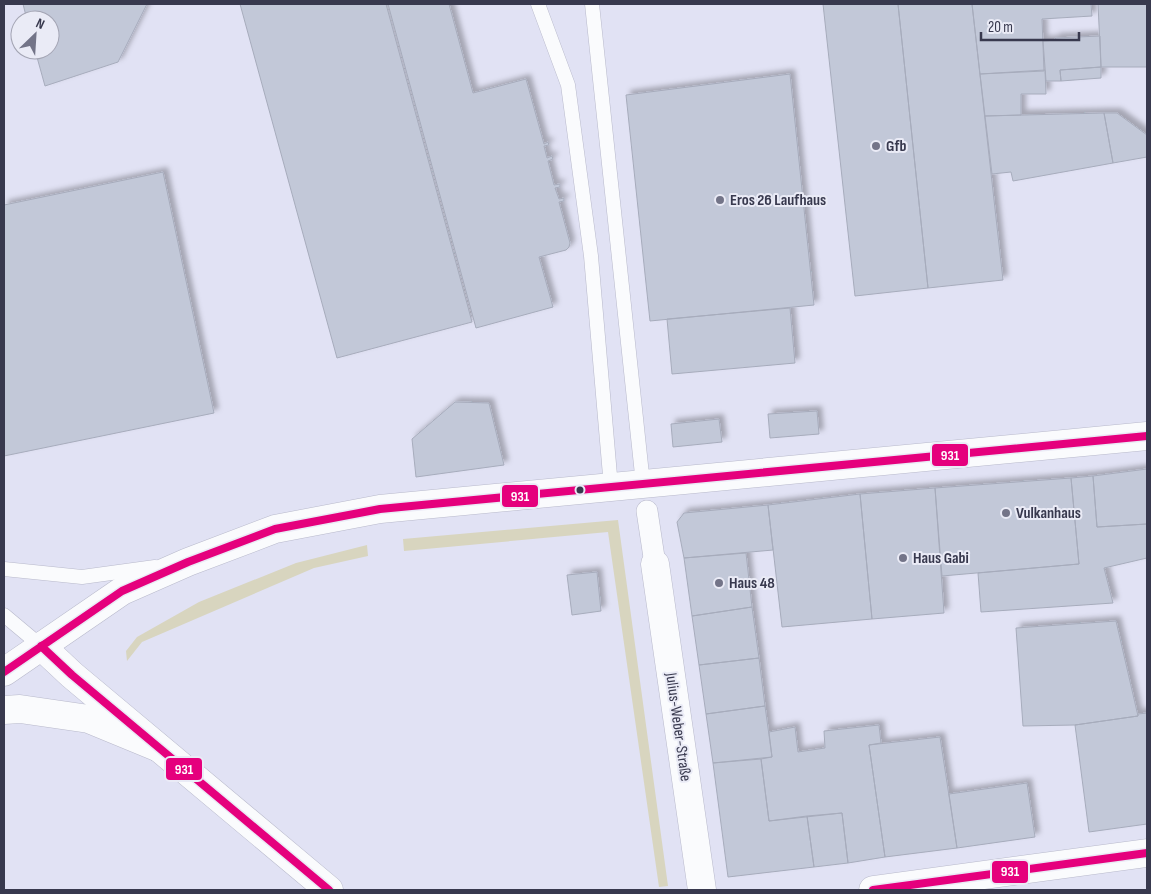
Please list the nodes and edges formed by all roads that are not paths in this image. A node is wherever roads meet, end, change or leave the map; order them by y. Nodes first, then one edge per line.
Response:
1 (538, 4) edge
2 (592, 4) edge
3 (1147, 436) edge
4 (643, 484) junction
5 (611, 487) junction
6 (647, 511) dead end
7 (188, 562) junction
8 (655, 564) joint
9 (4, 569) edge
10 (4, 615) edge
11 (41, 646) junction
12 (4, 672) edge
13 (4, 710) edge
14 (157, 747) junction
15 (1147, 853) edge
16 (329, 890) edge
17 (702, 890) edge
18 (873, 890) edge

1 - 5 lane
2 - 4 lane
3 - 4 main road
4 - 5 main road
5 - 7 main road
6 - 8 street
7 - 9 lane
7 - 11 main road
8 - 17 main road, Julius-Weber-Straße
10 - 11 lane
11 - 12 main road
11 - 14 main road
13 - 14 main road
14 - 16 main road
15 - 18 main road

